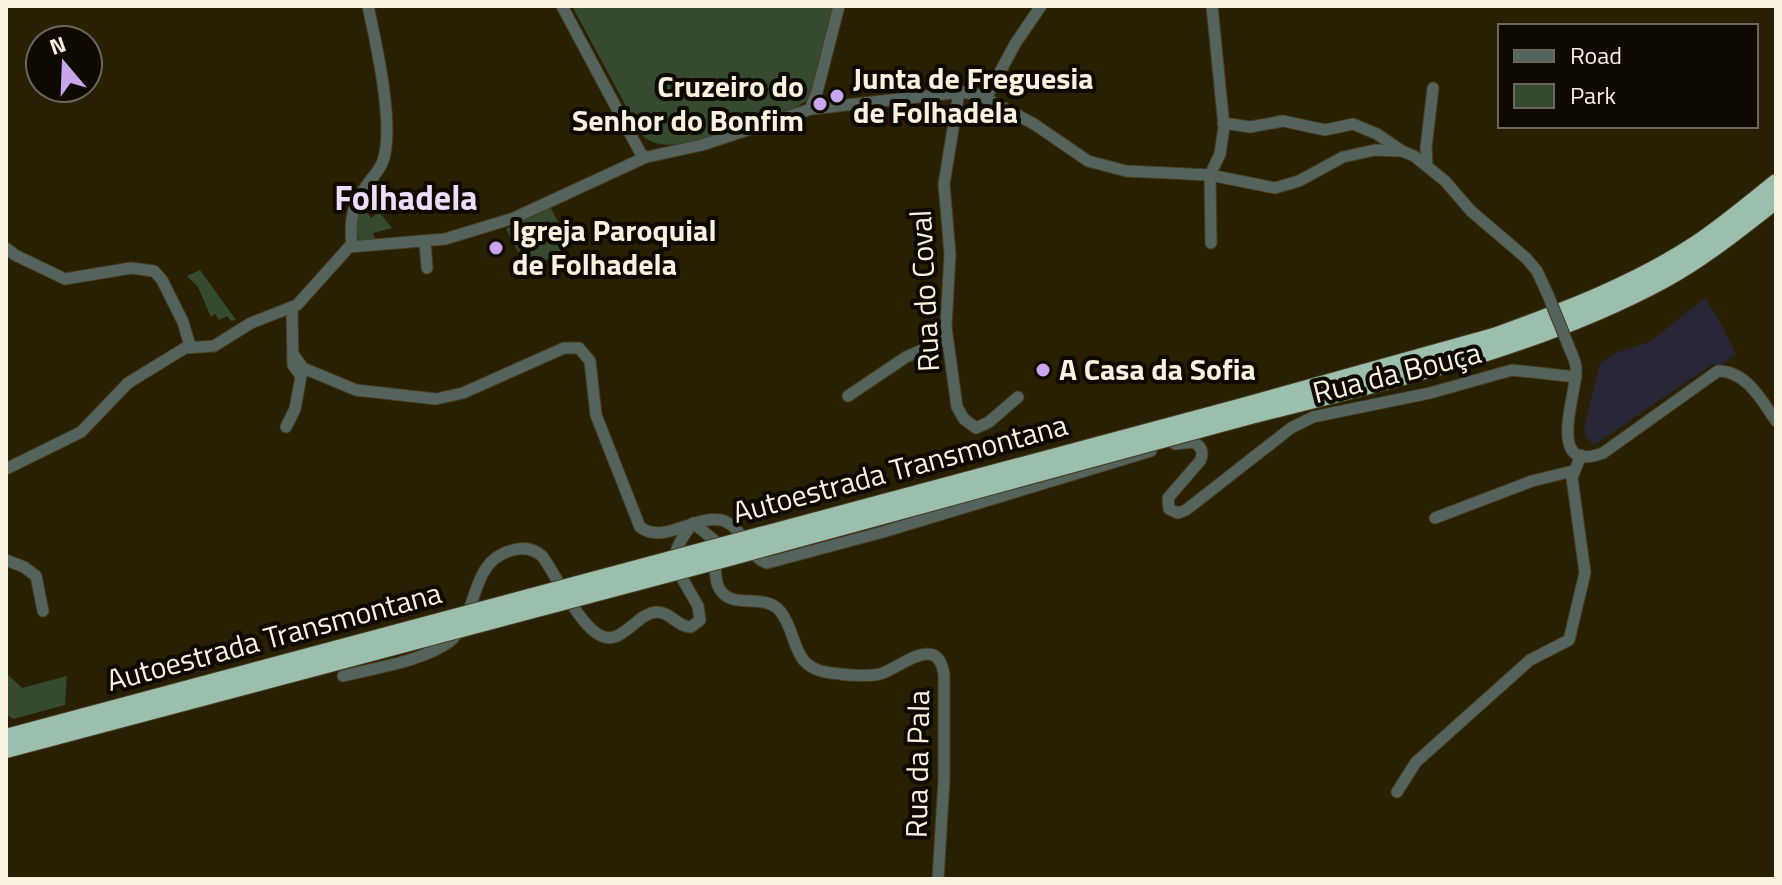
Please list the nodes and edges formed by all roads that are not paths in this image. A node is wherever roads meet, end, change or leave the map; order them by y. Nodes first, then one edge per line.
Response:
1 (368, 6) edge
2 (562, 6) edge
3 (839, 6) edge
4 (1212, 6) edge
5 (1043, 8) edge
6 (1433, 88) dead end
7 (959, 92) junction
8 (986, 98) junction
9 (810, 109) junction
10 (1223, 123) junction
11 (1402, 151) junction
12 (641, 153) junction
13 (1427, 166) junction
14 (1210, 175) junction
15 (1776, 182) edge
16 (1776, 201) edge
17 (425, 242) junction
18 (1211, 243) dead end
19 (352, 246) junction
20 (6, 248) edge
21 (427, 268) dead end
22 (292, 307) junction
23 (947, 339) junction
24 (190, 346) junction
25 (293, 354) junction
26 (1576, 377) junction
27 (848, 396) dead end
28 (1018, 397) dead end
29 (1241, 413) junction
30 (1776, 421) edge
31 (286, 427) dead end
32 (1581, 455) junction
33 (6, 469) edge
34 (1573, 471) junction
35 (1435, 518) dead end
36 (693, 523) junction
37 (6, 560) edge
38 (43, 611) dead end
39 (343, 676) dead end
40 (6, 737) edge
41 (6, 750) edge
42 (1397, 792) dead end
43 (938, 879) edge

1 - 19 street
2 - 12 street
3 - 9 street
4 - 10 street
5 - 8 street
6 - 13 street
7 - 8 street
7 - 9 street
7 - 23 street, Rua do Coval
8 - 14 street
9 - 12 street
10 - 11 street
10 - 14 street
11 - 13 street
11 - 14 street
12 - 17 street
13 - 26 street, bridge
14 - 18 street
15 - 29 highway, Autoestrada Transmontana
16 - 29 highway, Autoestrada Transmontana
17 - 19 street
17 - 21 street
19 - 22 street
20 - 24 street
22 - 24 street
22 - 25 street
23 - 27 street
23 - 28 street, Rua do Coval
24 - 33 street
25 - 31 street
25 - 36 street
26 - 32 street
26 - 36 street, Rua da Bouça
29 - 40 highway, Autoestrada Transmontana, bridge
29 - 41 highway, Autoestrada Transmontana, bridge
30 - 32 street
32 - 34 street
34 - 35 street
34 - 42 street
36 - 39 street
36 - 43 street, Rua da Pala
37 - 38 street

